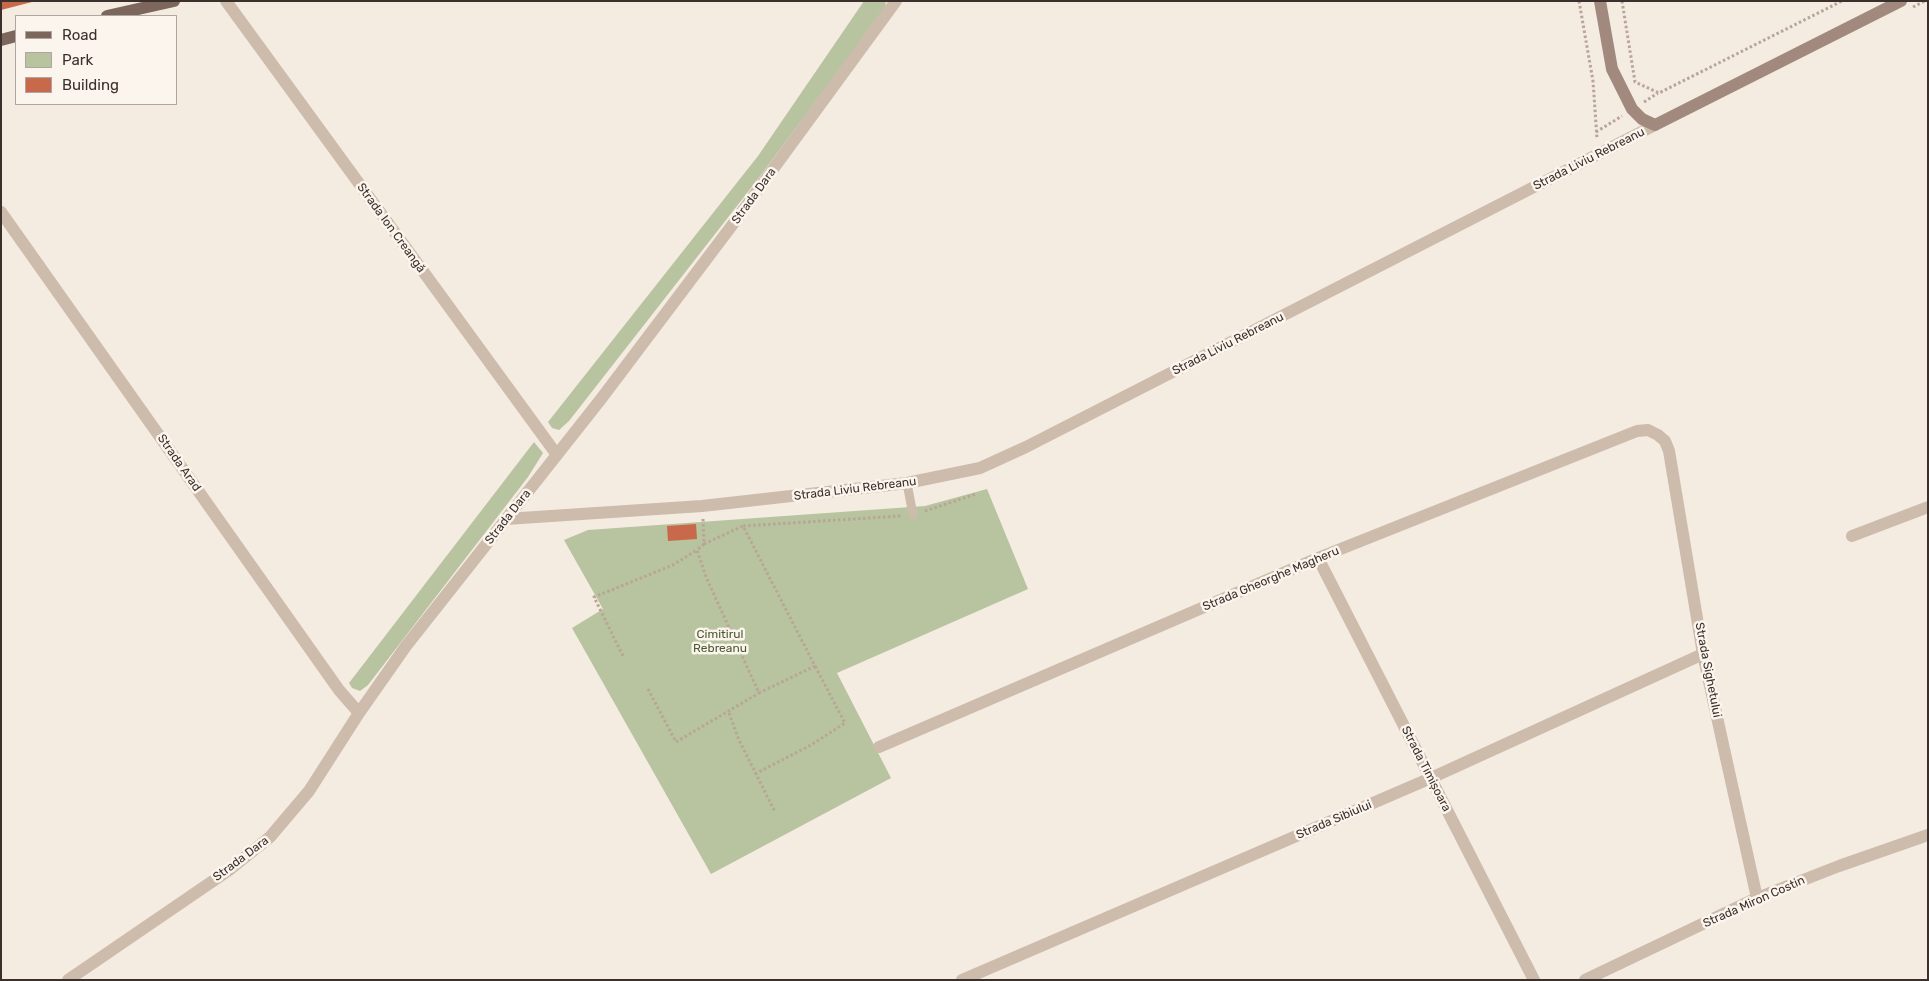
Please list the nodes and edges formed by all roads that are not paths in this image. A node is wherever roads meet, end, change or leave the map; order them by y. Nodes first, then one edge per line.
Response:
1 (174, 1) edge
2 (226, 1) edge
3 (896, 1) edge
4 (1600, 1) edge
5 (1901, 1) edge
6 (111, 15) edge
7 (15, 36) edge
8 (1, 40) edge
9 (1655, 125) junction
10 (1, 212) edge
11 (1664, 441) joint
12 (557, 455) junction
13 (908, 484) junction
14 (1928, 507) edge
15 (913, 515) road end
16 (506, 519) junction
17 (1852, 536) dead end
18 (1318, 558) junction
19 (1703, 654) junction
20 (359, 713) junction
21 (880, 747) dead end
22 (1431, 778) junction
23 (1928, 835) edge
24 (1757, 898) junction
25 (68, 980) edge
26 (962, 980) edge
27 (1534, 980) edge
28 (1585, 980) edge

1 - 6 main road
2 - 12 street, Strada Ion Creangă
3 - 12 street, Strada Dara
4 - 9 main road
5 - 9 main road, Strada Liviu Rebreanu
7 - 8 main road
9 - 13 street, Strada Liviu Rebreanu
10 - 20 street, Strada Arad
11 - 18 street, Strada Gheorghe Magheru
11 - 19 street, Strada Sighetului
12 - 16 street, Strada Dara
13 - 15 lane
13 - 16 street, Strada Liviu Rebreanu
14 - 17 street
16 - 20 street, Strada Dara
18 - 21 street, Strada Gheorghe Magheru
18 - 22 street, Strada Timișoara
19 - 22 street, Strada Sibiului
19 - 24 street, Strada Sighetului
20 - 25 street, Strada Dara
22 - 26 street, Strada Sibiului
22 - 27 street, Strada Timișoara
23 - 24 street, Strada Miron Costin
24 - 28 street, Strada Miron Costin

